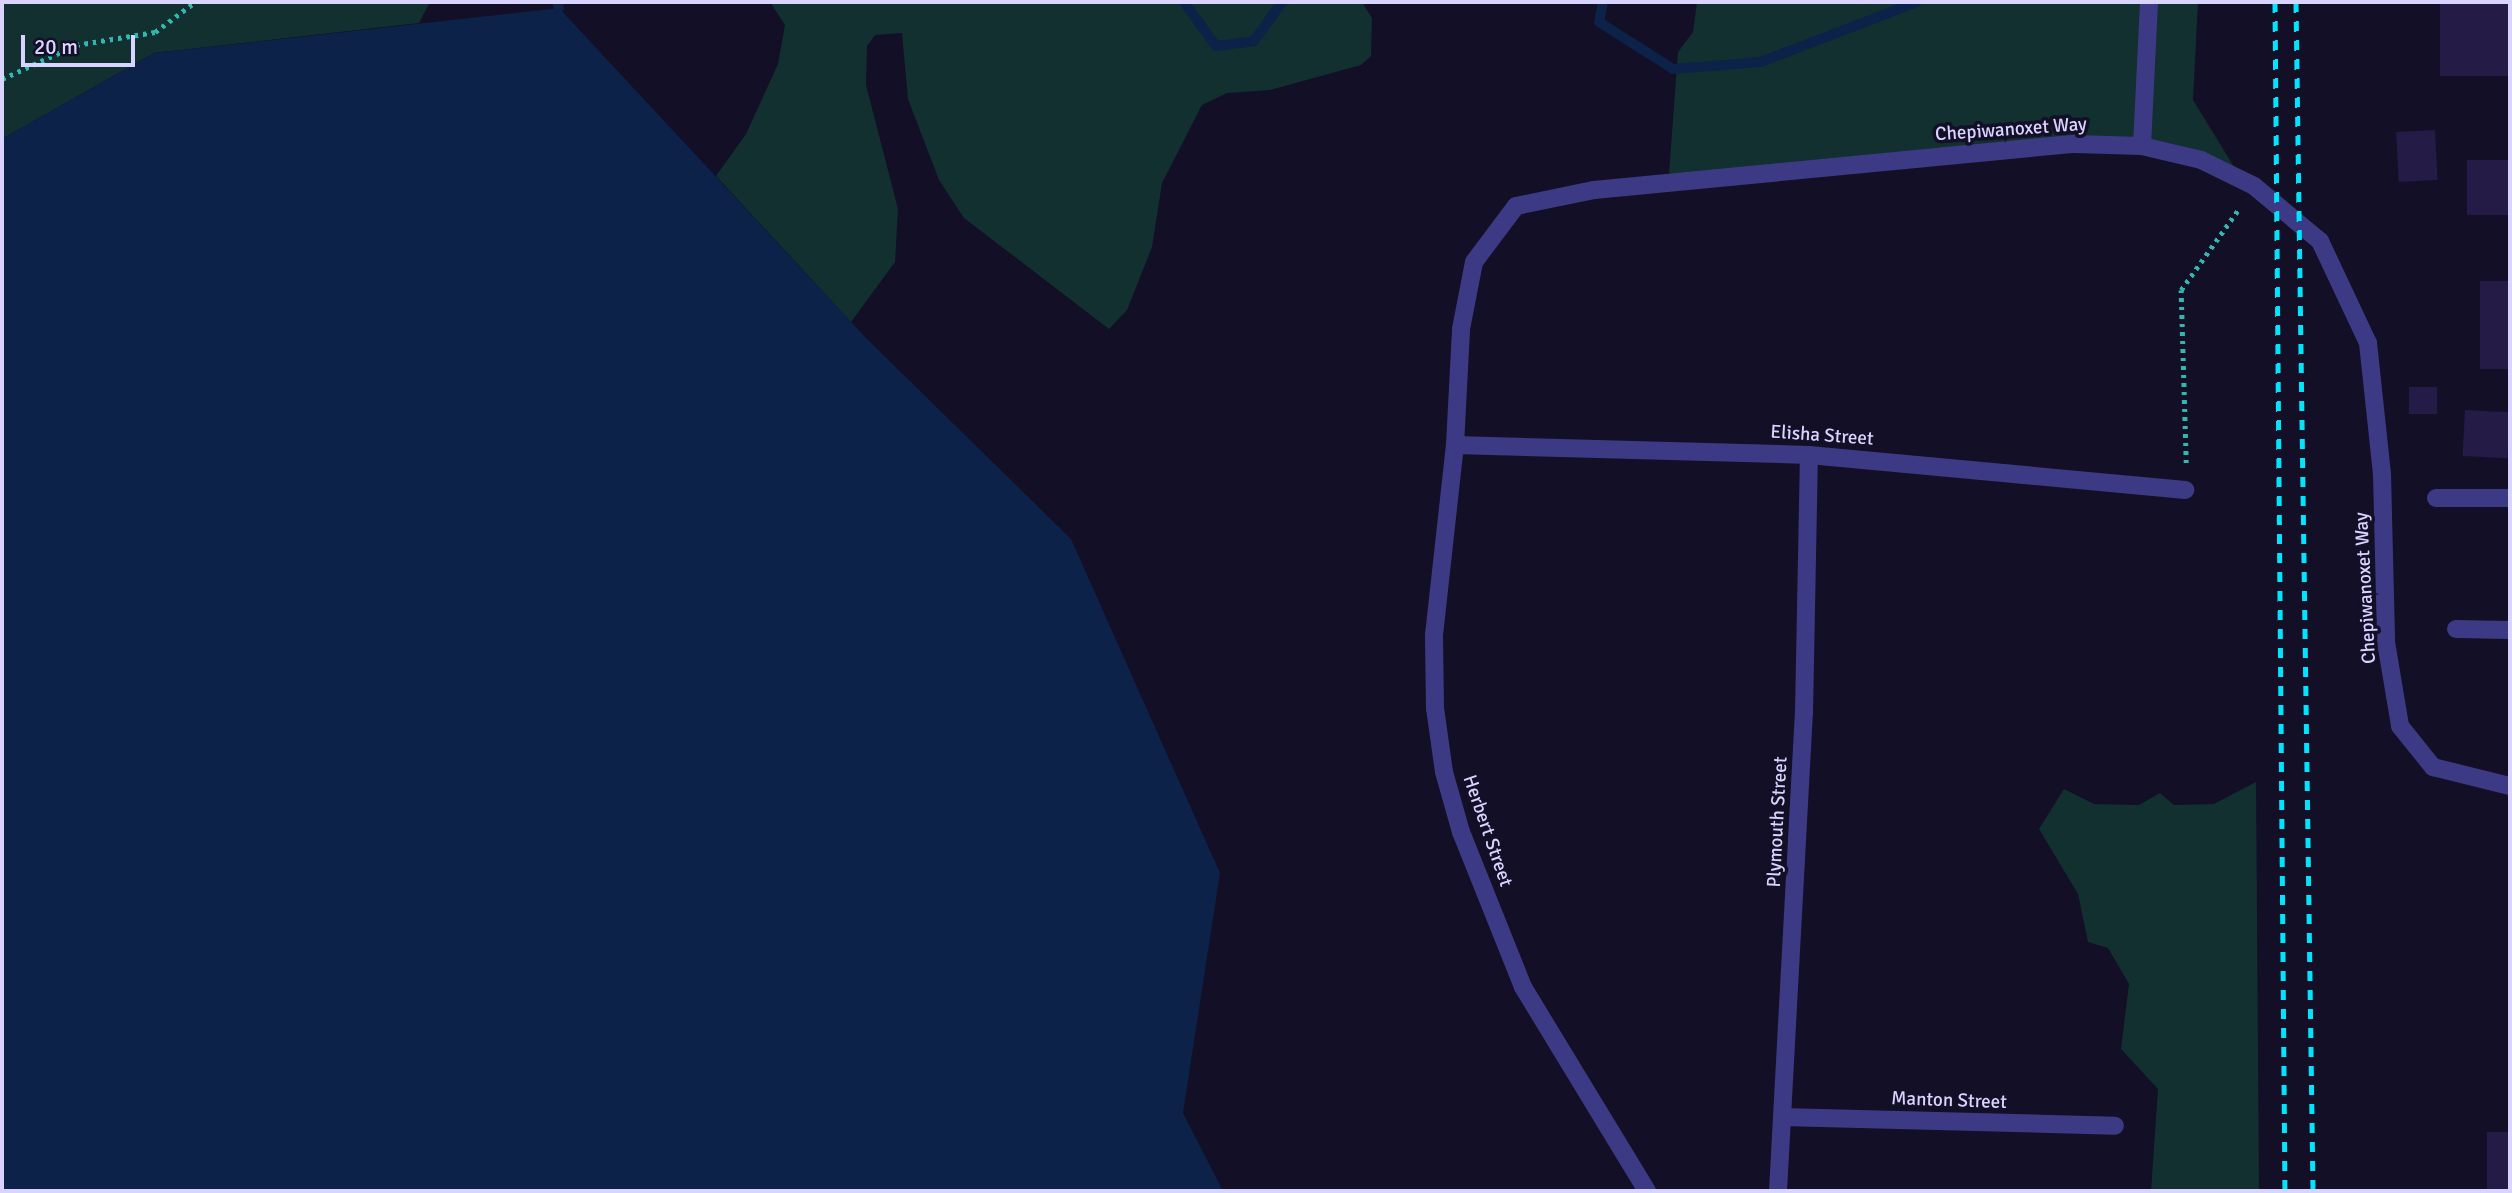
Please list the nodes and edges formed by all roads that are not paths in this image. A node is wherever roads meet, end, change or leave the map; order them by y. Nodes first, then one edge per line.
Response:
1 (2148, 2) edge
2 (2142, 146) junction
3 (1455, 445) junction
4 (1809, 455) junction
5 (2185, 490) road end
6 (2436, 498) dead end
7 (2510, 498) edge
8 (2456, 629) dead end
9 (2510, 630) edge
10 (2510, 786) edge
11 (1782, 1117) junction
12 (2115, 1126) dead end
13 (1647, 1191) edge
14 (1778, 1191) edge

1 - 2 street
2 - 3 street, Chepiwanoxet Way
2 - 10 street, Chepiwanoxet Way
3 - 4 street, Elisha Street
3 - 13 street, Herbert Street
4 - 5 street, Elisha Street
4 - 11 street, Plymouth Street
6 - 7 street
8 - 9 street
11 - 12 street, Manton Street
11 - 14 street, Plymouth Street

